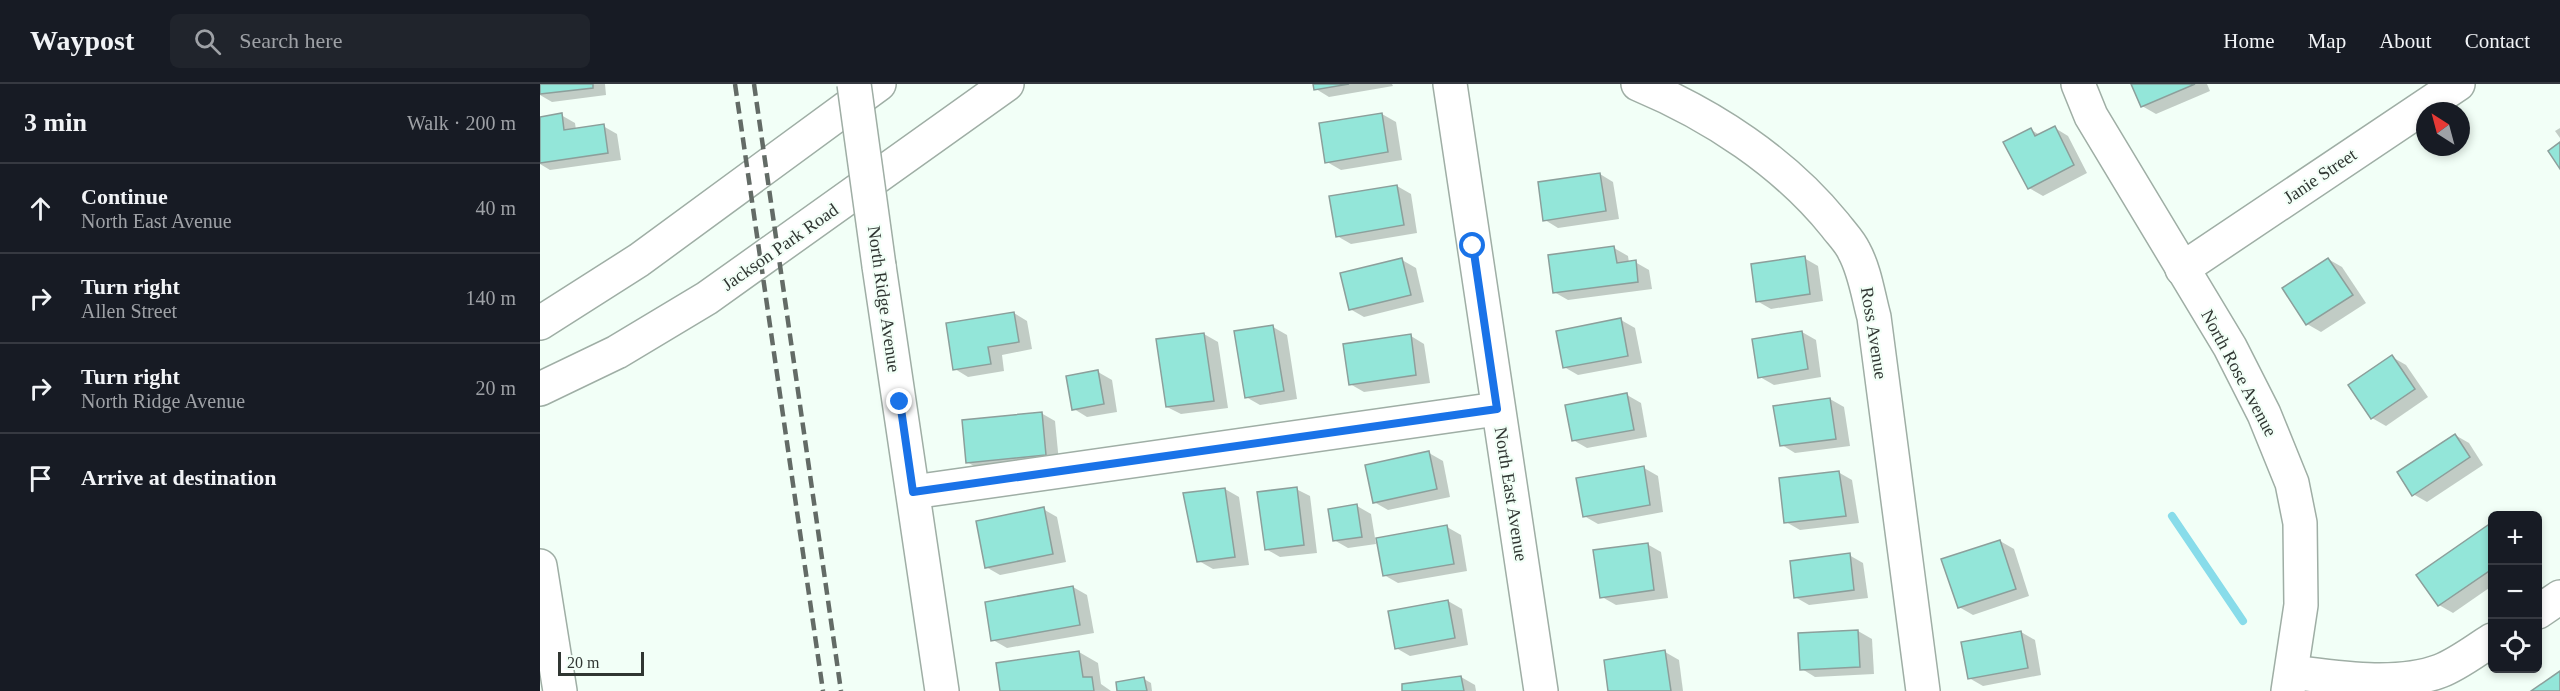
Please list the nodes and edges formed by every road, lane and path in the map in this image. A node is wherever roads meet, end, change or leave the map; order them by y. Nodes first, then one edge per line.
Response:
1 (854, 84) edge
2 (879, 84) edge
3 (1007, 84) edge
4 (1450, 84) edge
5 (1638, 84) edge
6 (2078, 84) edge
7 (2458, 84) edge
8 (2181, 269) junction
9 (540, 323) edge
10 (540, 389) edge
11 (1497, 409) junction
12 (913, 492) junction
13 (540, 566) edge
14 (2560, 597) edge
15 (2542, 609) edge
16 (2488, 643) edge
17 (2290, 682) edge
18 (560, 691) edge
19 (942, 691) edge
20 (1541, 691) edge
21 (1923, 691) edge

1 - 12 street, North Ridge Avenue, bridge
2 - 9 street
3 - 10 street, Jackson Park Road
4 - 11 street, North East Avenue
5 - 21 street, Ross Avenue
6 - 8 street, North Rose Avenue
7 - 8 street, Janie Street
8 - 17 street, North Rose Avenue
11 - 12 street
11 - 20 street, North East Avenue
12 - 19 street, North Ridge Avenue
13 - 18 street
14 - 15 street
16 - 17 street

